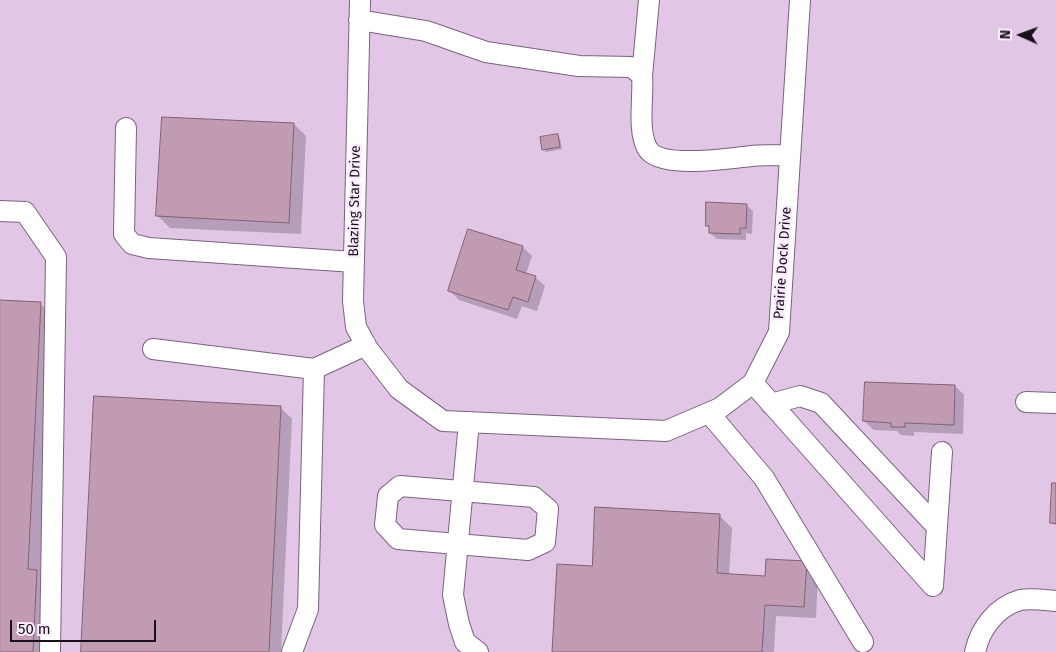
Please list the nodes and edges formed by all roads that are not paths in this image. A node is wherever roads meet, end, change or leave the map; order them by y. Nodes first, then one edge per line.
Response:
1 (649, 0) edge
2 (800, 0) edge
3 (359, 10) edge
4 (642, 76) junction
5 (126, 128) dead end
6 (790, 154) junction
7 (0, 211) edge
8 (354, 262) junction
9 (366, 345) junction
10 (154, 348) dead end
11 (314, 369) junction
12 (753, 383) junction
13 (399, 389) joint
14 (1026, 402) dead end
15 (1056, 403) edge
16 (771, 404) junction
17 (709, 413) junction
18 (468, 422) junction
19 (942, 452) dead end
20 (462, 492) junction
21 (937, 528) junction
22 (458, 544) junction
23 (1056, 602) edge
24 (864, 642) dead end
25 (50, 652) edge
26 (292, 652) edge
27 (478, 652) edge
28 (975, 652) edge

1 - 4 street
2 - 6 street, Prairie Dock Drive
3 - 4 street
3 - 8 street, Blazing Star Drive
4 - 6 street
5 - 8 street
6 - 12 street, Prairie Dock Drive
7 - 25 street
8 - 9 street, Blazing Star Drive
9 - 11 street
9 - 13 street, Blazing Star Drive
10 - 11 street
11 - 26 street
12 - 16 street
12 - 17 street, Prairie Dock Drive
13 - 18 street, Prairie Dock Drive
14 - 15 street
16 - 21 street
16 - 21 street
17 - 18 street, Prairie Dock Drive
17 - 24 street
18 - 20 street
19 - 21 street
20 - 22 street
20 - 22 street
20 - 22 street
22 - 27 street
23 - 28 street

